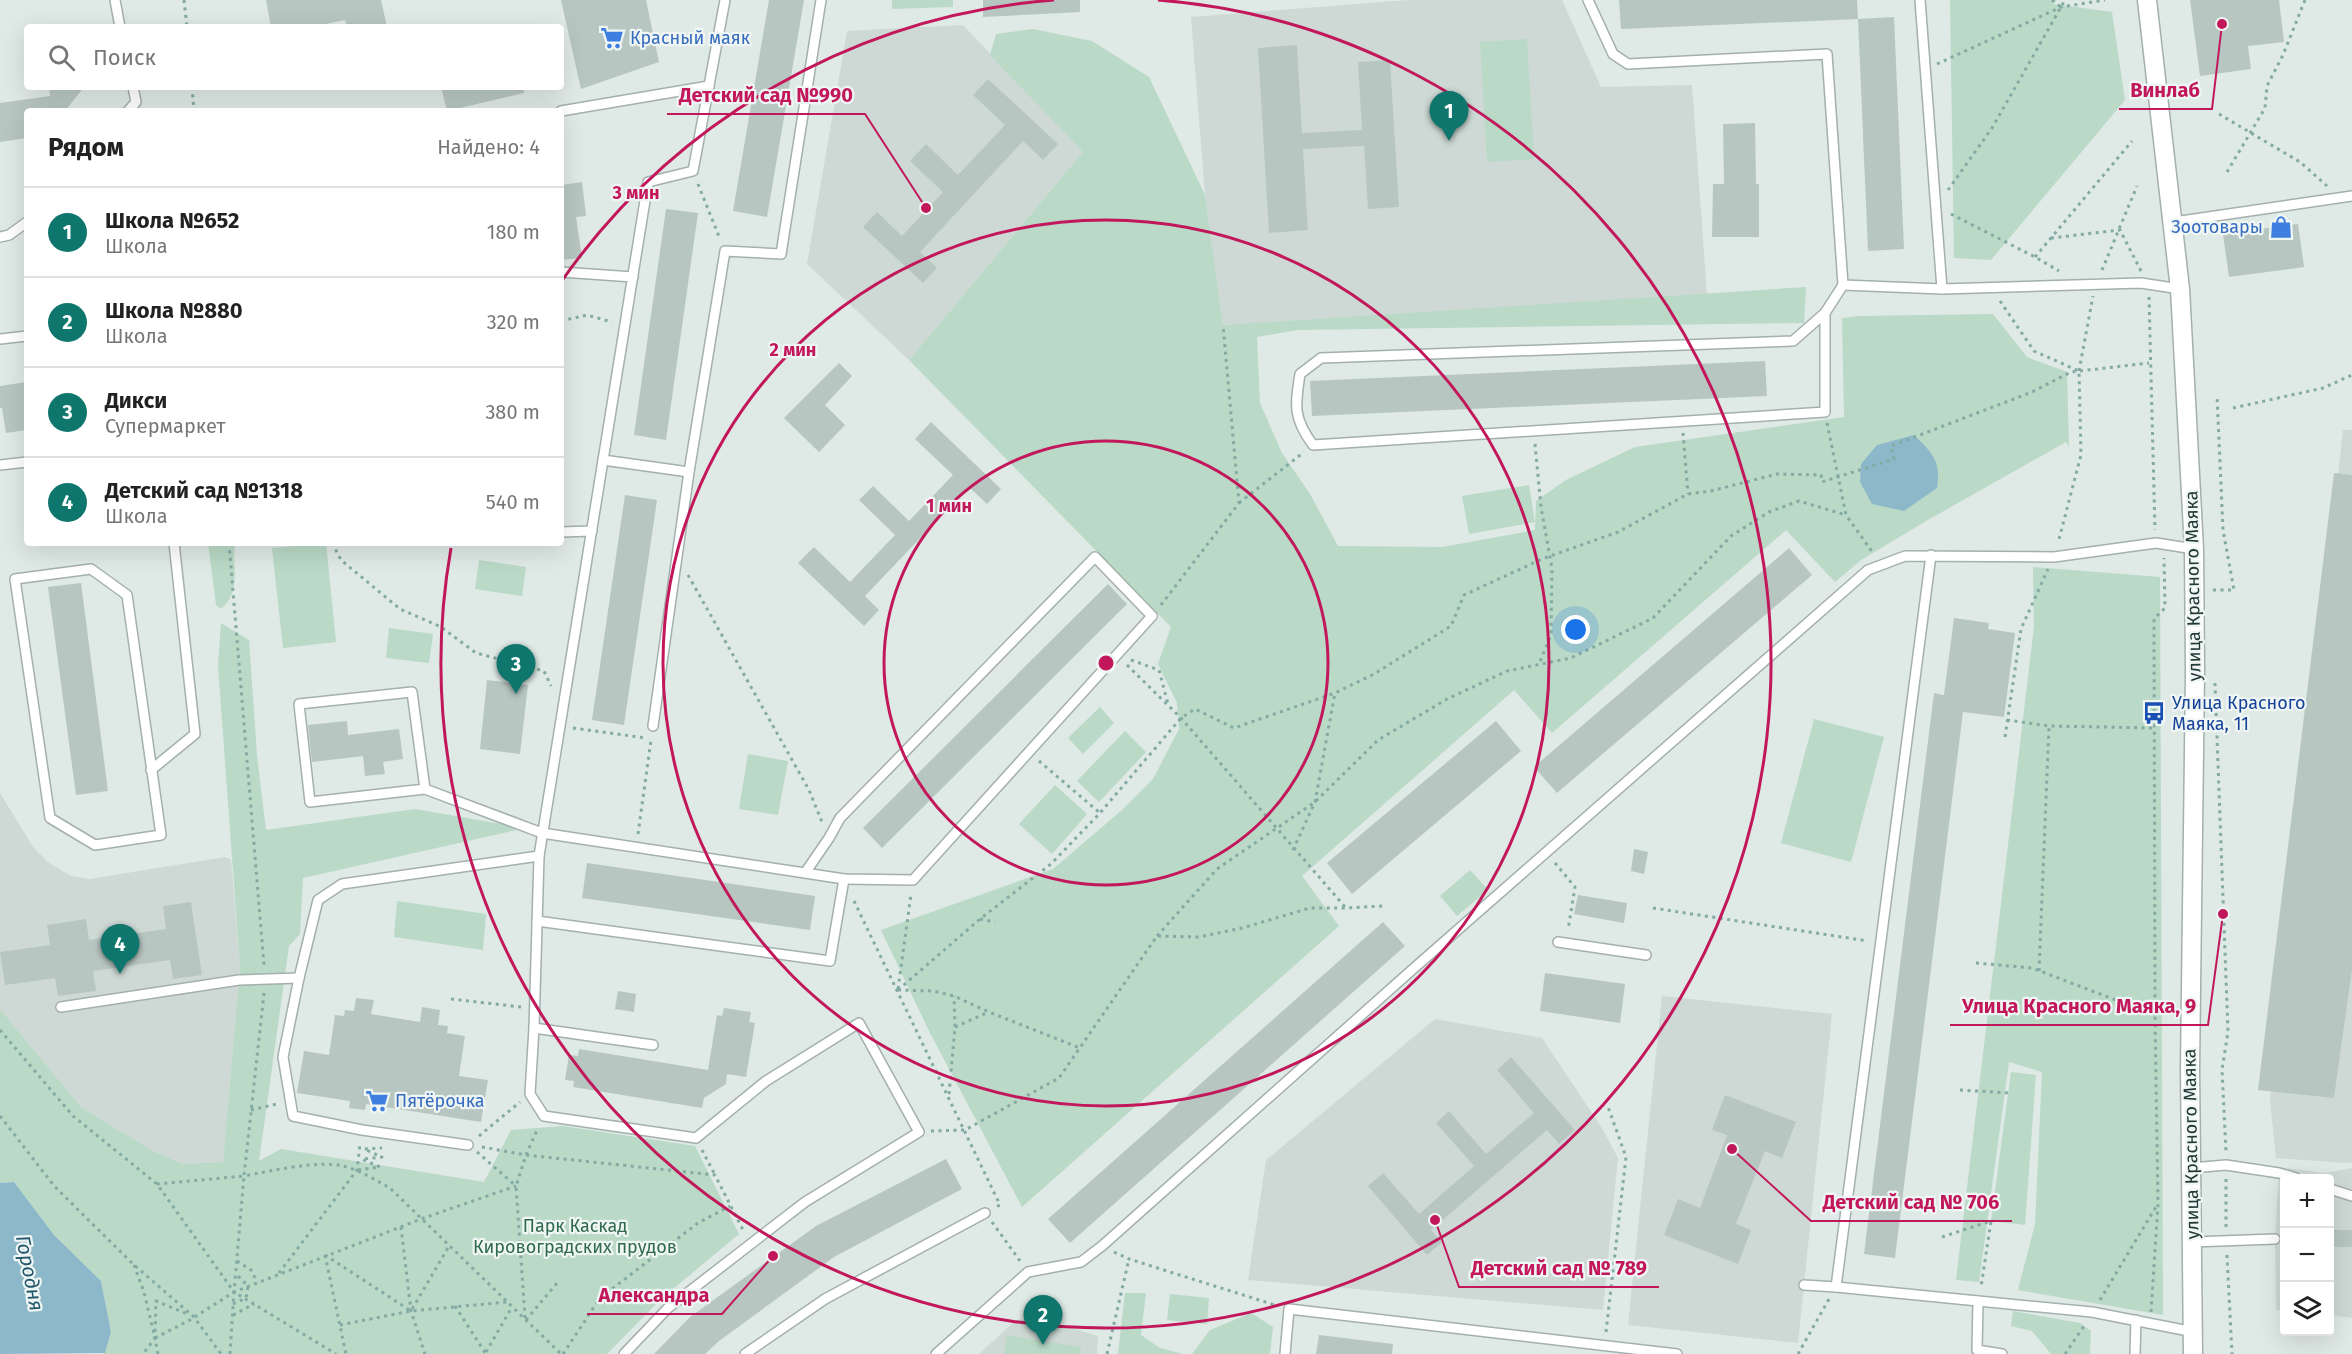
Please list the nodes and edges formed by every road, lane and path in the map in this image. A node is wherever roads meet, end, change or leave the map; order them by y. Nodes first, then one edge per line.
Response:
1 (115, 0) edge
2 (184, 0) edge
3 (725, 0) edge
4 (821, 0) edge
5 (1588, 0) edge
6 (1920, 0) edge
7 (2052, 0) edge
8 (2065, 0) edge
9 (2105, 0) edge
10 (2147, 0) edge
11 (2305, 0) edge
12 (2061, 7) junction
13 (119, 24) edge
14 (187, 24) edge
15 (1926, 69) junction
16 (709, 86) junction
17 (134, 90) edge
18 (192, 90) edge
19 (137, 106) edge
20 (194, 108) edge
21 (564, 110) edge
22 (2219, 114) dead end
23 (2250, 133) junction
24 (2132, 141) dead end
25 (693, 171) junction
26 (2227, 172) dead end
27 (2138, 186) dead end
28 (2352, 196) edge
29 (2341, 198) junction
30 (1936, 207) junction
31 (2174, 222) junction
32 (24, 224) edge
33 (2120, 230) junction
34 (0, 237) edge
35 (2051, 238) junction
36 (725, 251) junction
37 (2035, 257) junction
38 (564, 272) edge
39 (633, 277) junction
40 (2148, 284) junction
41 (1843, 285) junction
42 (2080, 285) junction
43 (2095, 285) junction
44 (1990, 288) junction
45 (1942, 289) junction
46 (2180, 289) junction
47 (1825, 313) junction
48 (564, 320) edge
49 (1223, 325) dead end
50 (625, 326) junction
51 (24, 336) edge
52 (0, 339) edge
53 (2149, 363) junction
54 (2079, 371) junction
55 (2352, 375) edge
56 (2217, 394) dead end
57 (2233, 408) dead end
58 (1825, 412) junction
59 (1683, 421) junction
60 (1534, 430) junction
61 (1313, 445) junction
62 (603, 460) junction
63 (24, 462) edge
64 (0, 465) edge
65 (689, 472) junction
66 (1838, 477) junction
67 (1688, 494) junction
68 (1239, 502) junction
69 (1846, 515) junction
70 (592, 531) junction
71 (564, 532) edge
72 (2156, 543) junction
73 (174, 546) edge
74 (229, 546) edge
75 (334, 546) edge
76 (2194, 549) junction
77 (1931, 555) junction
78 (677, 556) junction
79 (1549, 556) junction
80 (2054, 557) junction
81 (1881, 565) junction
82 (2234, 590) dead end
83 (1152, 616) junction
84 (1117, 655) junction
85 (1539, 664) junction
86 (2215, 680) dead end
87 (550, 692) dead end
88 (1335, 693) junction
89 (1168, 705) junction
90 (1181, 718) junction
91 (2007, 720) junction
92 (653, 726) dead end
93 (2049, 726) junction
94 (560, 727) junction
95 (2154, 728) junction
96 (2005, 737) dead end
97 (1029, 752) junction
98 (151, 770) junction
99 (425, 789) junction
100 (1315, 802) junction
101 (1100, 813) junction
102 (1275, 827) junction
103 (542, 833) junction
104 (829, 838) junction
105 (636, 847) junction
106 (1293, 850) junction
107 (539, 856) junction
108 (1552, 859) dead end
109 (805, 873) junction
110 (844, 879) junction
111 (913, 880) junction
112 (1383, 906) dead end
113 (1346, 908) junction
114 (1653, 908) dead end
115 (980, 919) junction
116 (537, 921) junction
117 (995, 922) dead end
118 (1157, 936) junction
119 (1562, 943) joint
120 (1882, 943) junction
121 (1646, 955) dead end
122 (1976, 963) dead end
123 (2039, 970) junction
124 (299, 978) junction
125 (265, 980) junction
126 (898, 990) junction
127 (954, 996) junction
128 (451, 999) dead end
129 (61, 1007) dead end
130 (535, 1008) junction
131 (989, 1012) junction
132 (2155, 1015) junction
133 (956, 1027) junction
134 (534, 1028) junction
135 (0, 1030) edge
136 (653, 1045) dead end
137 (1080, 1048) junction
138 (1960, 1090) dead end
139 (2010, 1093) dead end
140 (530, 1094) junction
141 (949, 1096) junction
142 (291, 1101) junction
143 (1607, 1104) dead end
144 (251, 1110) junction
145 (0, 1116) edge
146 (544, 1116) junction
147 (362, 1130) junction
148 (965, 1130) junction
149 (919, 1132) junction
150 (696, 1138) junction
151 (374, 1144) dead end
152 (468, 1145) junction
153 (526, 1155) junction
154 (2226, 1165) junction
155 (2191, 1168) junction
156 (357, 1170) junction
157 (2282, 1174) edge
158 (715, 1175) junction
159 (244, 1176) junction
160 (157, 1184) junction
161 (516, 1186) junction
162 (2334, 1190) edge
163 (2352, 1196) edge
164 (2158, 1203) junction
165 (730, 1206) junction
166 (985, 1213) junction
167 (421, 1219) junction
168 (401, 1227) junction
169 (1942, 1237) dead end
170 (2275, 1239) dead end
171 (2226, 1240) junction
172 (2192, 1242) junction
173 (750, 1244) junction
174 (449, 1246) junction
175 (325, 1255) junction
176 (237, 1261) junction
177 (134, 1264) junction
178 (1028, 1272) junction
179 (236, 1274) junction
180 (278, 1274) junction
181 (257, 1282) junction
182 (557, 1283) dead end
183 (1804, 1284) dead end
184 (248, 1286) junction
185 (1836, 1287) junction
186 (234, 1292) junction
187 (246, 1298) junction
188 (1978, 1301) junction
189 (507, 1302) junction
190 (233, 1304) junction
191 (254, 1304) junction
192 (455, 1306) junction
193 (512, 1307) junction
194 (1289, 1309) junction
195 (411, 1311) junction
196 (2092, 1312) junction
197 (232, 1315) junction
198 (194, 1317) junction
199 (526, 1320) junction
200 (2136, 1320) junction
201 (2151, 1323) junction
202 (340, 1324) junction
203 (2194, 1332) junction
204 (155, 1338) junction
205 (1605, 1346) junction
206 (1975, 1352) edge
207 (143, 1354) edge
208 (158, 1354) edge
209 (221, 1354) edge
210 (230, 1354) edge
211 (336, 1354) edge
212 (346, 1354) edge
213 (425, 1354) edge
214 (486, 1354) edge
215 (562, 1354) edge
216 (624, 1354) edge
217 (745, 1354) edge
218 (936, 1354) edge
219 (1107, 1354) edge
220 (1284, 1354) edge
221 (1677, 1354) edge
222 (1798, 1354) edge
223 (2002, 1354) edge
224 (2065, 1354) edge
225 (2135, 1354) edge
226 (2193, 1354) edge
227 (2232, 1354) edge

1 - 13 lane
2 - 14 path
3 - 16 lane
4 - 36 lane
5 - 41 lane
6 - 15 lane
7 - 12 path
8 - 12 path
9 - 12 path
10 - 31 street, улица Красного Маяка
11 - 23 path
12 - 15 path
12 - 30 path
15 - 30 lane
16 - 21 lane
16 - 25 lane
17 - 19 lane
18 - 20 path
22 - 23 path
23 - 26 path
23 - 29 path
24 - 35 path
25 - 36 path
25 - 39 lane
27 - 33 path
28 - 29 lane
29 - 31 lane
30 - 37 path
30 - 45 lane
31 - 46 street, улица Красного Маяка
32 - 34 lane
33 - 35 path
33 - 40 path
33 - 43 path
35 - 37 path
36 - 65 lane
37 - 42 path
38 - 39 lane
39 - 50 lane
40 - 43 lane
40 - 46 lane
40 - 53 path
41 - 45 lane
41 - 47 lane
42 - 43 lane
42 - 44 lane
43 - 54 path
44 - 45 lane
44 - 54 path
46 - 76 street, улица Красного Маяка
47 - 58 lane
47 - 61 lane
48 - 50 path
49 - 68 path
50 - 62 lane
51 - 52 lane
53 - 54 path
53 - 72 path
54 - 66 path
54 - 80 path
55 - 57 path
56 - 82 path
58 - 59 lane
58 - 66 path
59 - 60 lane
59 - 67 path
60 - 61 lane
60 - 79 path
61 - 68 path
62 - 65 lane
62 - 70 lane
63 - 64 lane
65 - 78 lane
66 - 67 path
66 - 69 path
67 - 79 path
68 - 83 path
69 - 81 path
69 - 85 path
70 - 71 lane
70 - 94 lane
72 - 76 lane
72 - 80 lane
72 - 95 path
73 - 98 lane
74 - 125 path
75 - 87 path
76 - 155 street, улица Красного Маяка
77 - 80 lane
77 - 81 lane
77 - 120 lane
78 - 92 lane
78 - 104 path
79 - 85 path
79 - 88 path
80 - 91 path
81 - 178 lane
83 - 84 lane
83 - 104 lane
84 - 89 path
84 - 89 path
84 - 97 lane
85 - 100 path
86 - 154 path
88 - 90 path
88 - 100 path
89 - 90 path
90 - 101 path
90 - 102 path
91 - 93 path
91 - 96 path
93 - 95 path
93 - 123 path
94 - 103 lane
94 - 105 path
95 - 132 path
97 - 101 path
97 - 111 lane
98 - 98 lane
99 - 99 lane
99 - 103 lane
100 - 102 path
100 - 106 path
101 - 115 path
102 - 106 path
102 - 118 path
103 - 105 lane
103 - 107 lane
104 - 109 lane
105 - 109 lane
106 - 113 path
107 - 116 lane
107 - 124 lane
108 - 119 path
109 - 110 lane
110 - 111 lane
110 - 116 lane
110 - 126 path
111 - 126 path
112 - 113 path
113 - 118 path
114 - 120 path
115 - 117 path
115 - 126 path
116 - 130 lane
118 - 137 path
119 - 121 lane
120 - 185 lane
122 - 123 path
123 - 132 path
124 - 125 lane
124 - 142 lane
125 - 129 lane
125 - 144 path
126 - 127 path
126 - 141 path
127 - 131 path
127 - 133 path
128 - 130 path
130 - 134 lane
131 - 133 path
131 - 137 path
132 - 164 path
133 - 141 path
134 - 136 lane
134 - 140 lane
135 - 160 path
137 - 148 path
138 - 139 path
140 - 146 lane
140 - 152 path
141 - 148 path
142 - 144 path
142 - 147 lane
143 - 205 path
144 - 159 path
145 - 177 path
146 - 150 lane
146 - 153 path
147 - 152 lane
147 - 156 path
148 - 149 path
148 - 166 path
149 - 150 lane
149 - 173 lane
150 - 158 path
151 - 156 path
152 - 153 path
152 - 161 path
153 - 158 path
153 - 161 path
154 - 155 lane
154 - 157 lane
154 - 171 path
155 - 172 street, улица Красного Маяка
156 - 159 path
156 - 167 path
156 - 180 path
158 - 165 path
159 - 160 path
159 - 176 path
160 - 186 path
161 - 167 path
161 - 199 path
162 - 163 lane
164 - 196 path
164 - 201 path
165 - 173 path
165 - 215 path
166 - 178 path
166 - 217 lane
167 - 168 path
167 - 174 path
168 - 175 path
168 - 195 path
169 - 188 path
170 - 171 lane
171 - 172 lane
171 - 227 path
172 - 203 street, улица Красного Маяка
173 - 216 lane
174 - 189 path
174 - 195 path
175 - 180 path
175 - 195 path
175 - 202 path
176 - 179 path
176 - 181 path
177 - 198 path
177 - 204 path
178 - 218 lane
179 - 184 path
179 - 186 path
180 - 181 path
181 - 184 path
182 - 199 path
183 - 185 lane
184 - 186 path
184 - 187 path
185 - 188 lane
185 - 222 path
186 - 187 path
186 - 190 path
186 - 198 path
187 - 190 path
187 - 191 path
188 - 196 lane
188 - 206 lane
189 - 192 path
189 - 193 path
190 - 197 path
191 - 197 path
191 - 211 path
192 - 195 path
192 - 214 path
193 - 199 path
193 - 214 path
194 - 205 lane
194 - 219 path
194 - 220 lane
195 - 202 path
195 - 213 path
196 - 200 lane
196 - 224 path
197 - 210 path
198 - 204 path
198 - 204 path
198 - 209 path
199 - 215 path
200 - 201 lane
200 - 225 lane
201 - 203 lane
202 - 212 path
203 - 226 street, улица Красного Маяка
204 - 207 path
204 - 208 path
205 - 221 lane
206 - 223 lane

